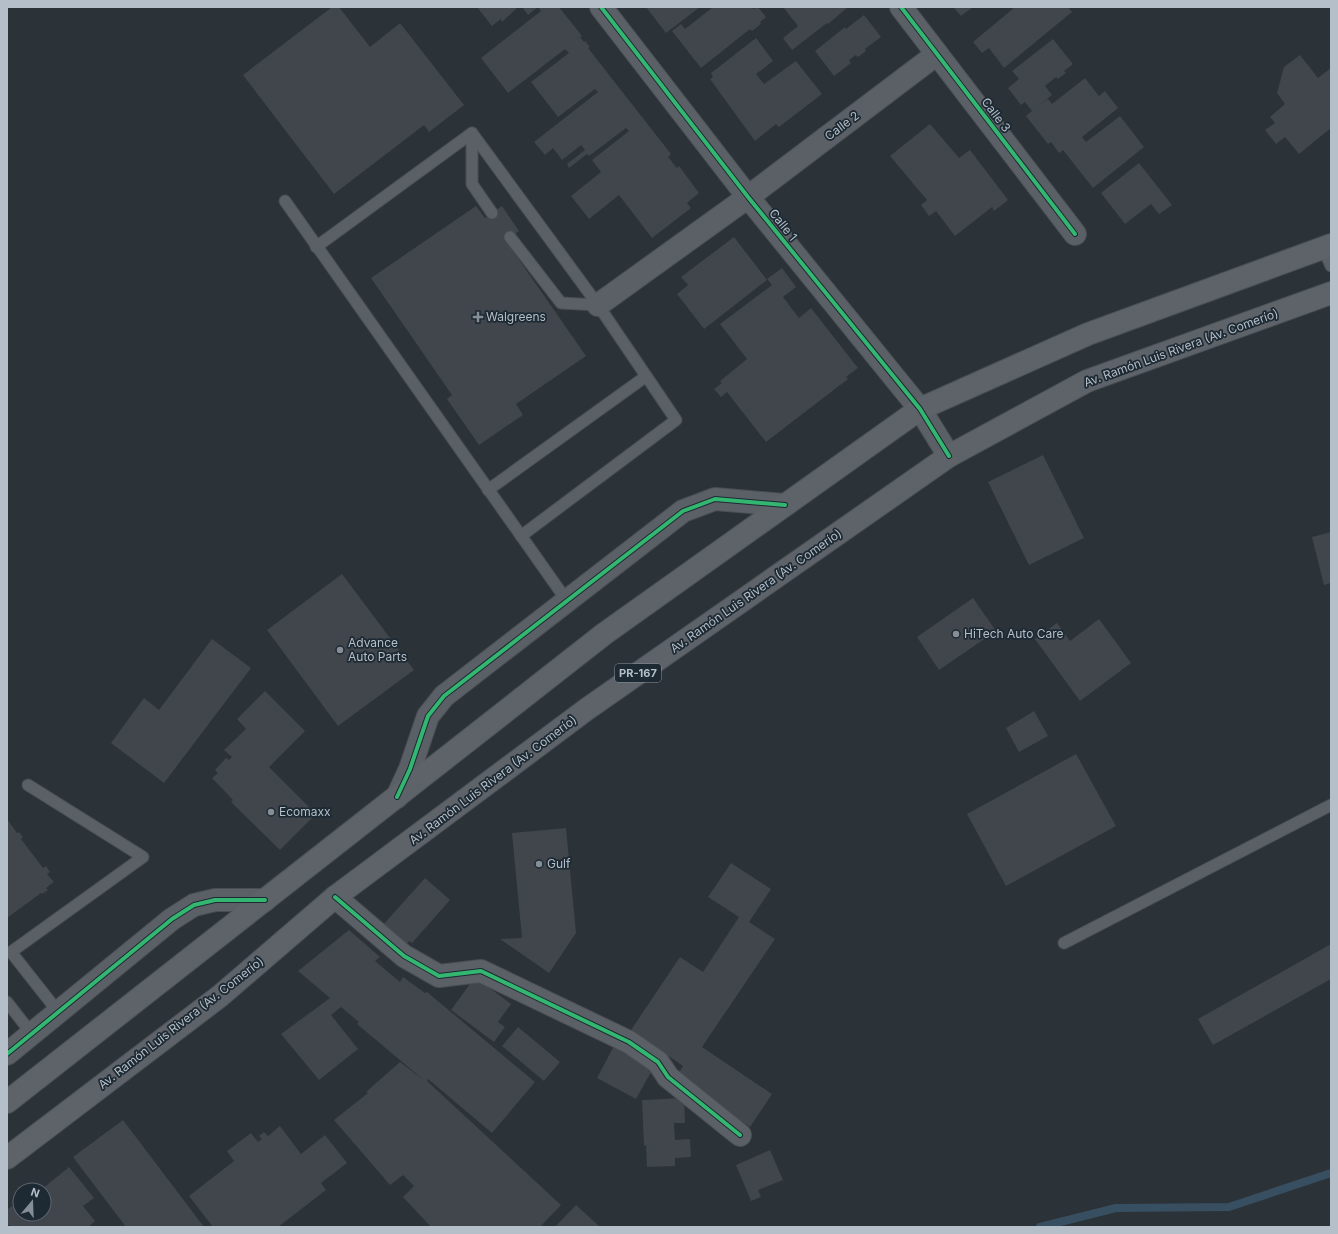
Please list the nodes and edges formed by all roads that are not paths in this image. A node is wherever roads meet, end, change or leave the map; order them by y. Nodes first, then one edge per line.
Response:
1 (602, 7) edge
2 (901, 7) edge
3 (937, 54) junction
4 (472, 133) junction
5 (748, 197) junction
6 (285, 201) dead end
7 (492, 213) dead end
8 (1075, 234) dead end
9 (510, 237) dead end
10 (316, 247) junction
11 (1328, 253) edge
12 (1331, 293) edge
13 (598, 306) junction
14 (646, 377) junction
15 (920, 409) junction
16 (949, 456) junction
17 (488, 490) junction
18 (785, 505) junction
19 (521, 536) junction
20 (567, 601) junction
21 (28, 784) dead end
22 (397, 797) junction
23 (1331, 805) edge
24 (335, 897) junction
25 (266, 900) junction
26 (1064, 943) dead end
27 (7, 1002) edge
28 (59, 1013) junction
29 (32, 1034) junction
30 (7, 1054) edge
31 (7, 1102) edge
32 (740, 1136) dead end
33 (7, 1158) edge

1 - 5 street, Calle 1
2 - 3 street, Calle 3
3 - 5 street, Calle 2
3 - 8 street, Calle 3
4 - 7 lane
4 - 10 lane
4 - 13 lane
5 - 13 street, Calle 2
5 - 15 street, Calle 1
6 - 10 lane
9 - 13 lane
10 - 17 lane
11 - 15 main road
12 - 16 main road, Av. Ramón Luis Rivera (Av. Comerío) / PR-167
13 - 14 lane
14 - 17 lane
14 - 19 lane
15 - 16 street, Calle 1
15 - 18 main road
16 - 24 main road, Av. Ramón Luis Rivera (Av. Comerío) / PR-167
17 - 19 lane
18 - 20 street
18 - 22 main road
19 - 20 lane
20 - 22 street
21 - 28 lane
22 - 25 main road
23 - 26 lane
24 - 32 street
24 - 33 main road, Av. Ramón Luis Rivera (Av. Comerío) / PR-167
25 - 28 street
25 - 31 main road
27 - 29 lane
28 - 29 street
29 - 30 street

